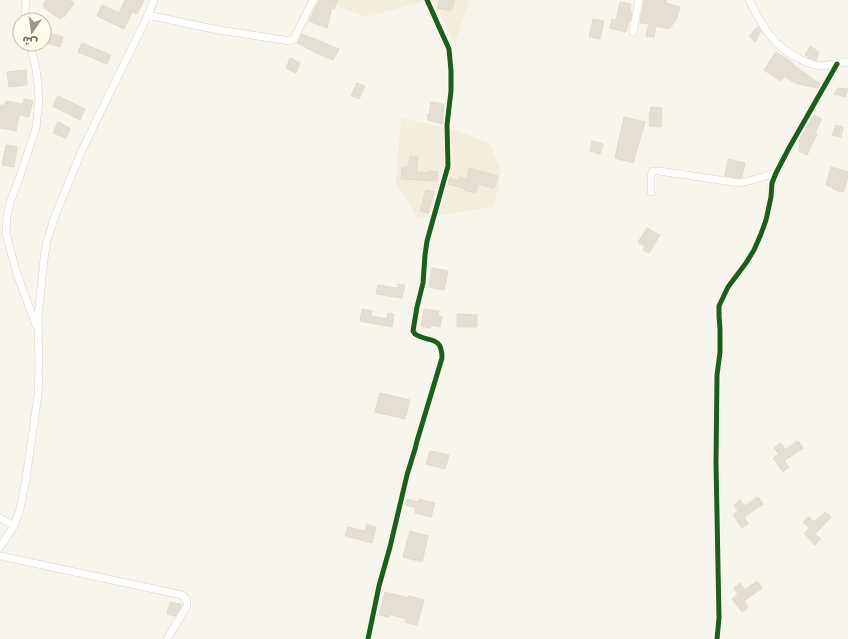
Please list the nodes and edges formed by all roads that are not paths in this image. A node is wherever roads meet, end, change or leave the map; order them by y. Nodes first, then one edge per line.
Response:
1 (26, 0) edge
2 (154, 0) edge
3 (313, 0) edge
4 (427, 0) edge
5 (639, 0) edge
6 (749, 0) edge
7 (25, 12) edge
8 (148, 15) junction
9 (633, 32) dead end
10 (32, 52) edge
11 (848, 62) edge
12 (837, 64) junction
13 (776, 173) junction
14 (651, 192) dead end
15 (3, 215) edge
16 (38, 332) junction
17 (0, 518) edge
18 (14, 526) junction
19 (0, 547) edge
20 (0, 556) edge
21 (167, 639) edge
22 (368, 639) edge
23 (718, 639) edge

1 - 7 street
2 - 8 street
3 - 8 street
4 - 22 street
5 - 9 street
6 - 12 street
8 - 16 street
10 - 15 street
11 - 12 street
12 - 13 street
13 - 14 street
13 - 23 street
15 - 16 street
16 - 18 street
17 - 18 street
18 - 19 street
20 - 21 street

